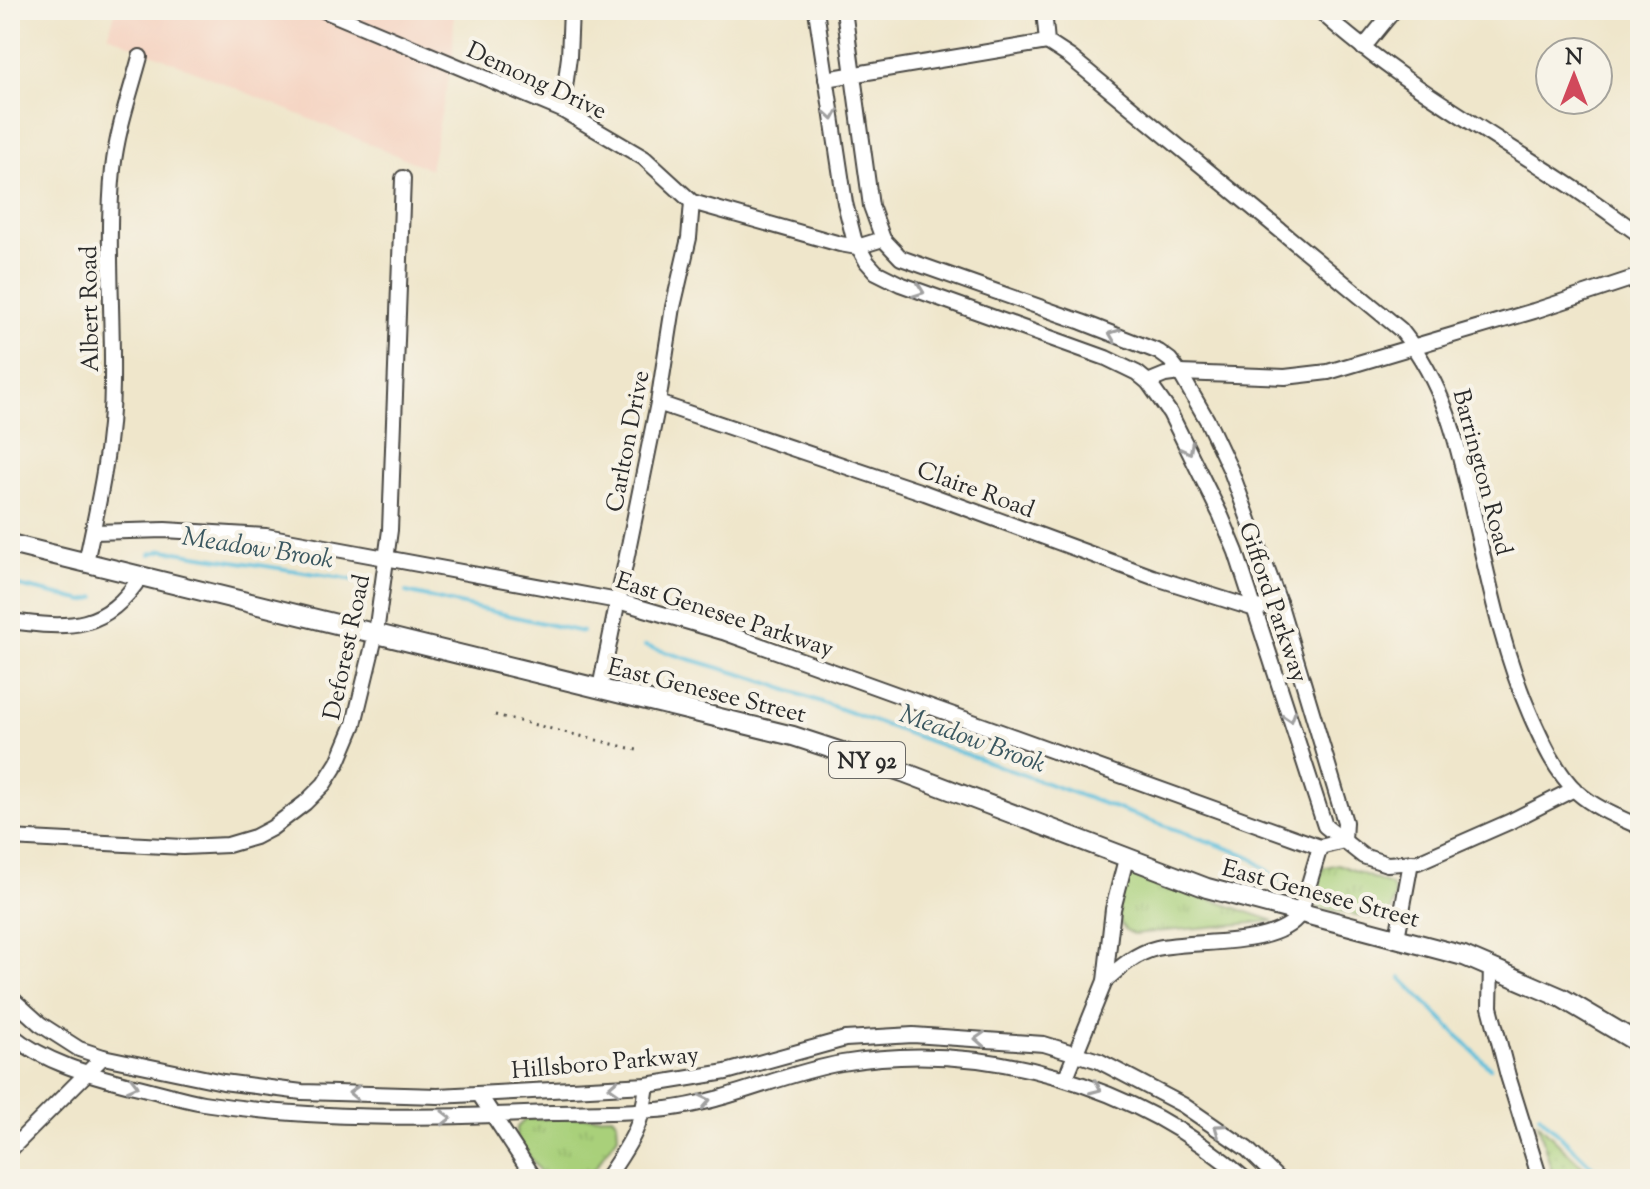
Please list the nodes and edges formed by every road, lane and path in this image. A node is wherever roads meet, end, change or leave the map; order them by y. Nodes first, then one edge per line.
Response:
1 (323, 10) edge
2 (571, 10) edge
3 (816, 10) edge
4 (844, 10) edge
5 (1044, 10) edge
6 (1319, 10) edge
7 (1394, 10) edge
8 (1047, 42) junction
9 (1363, 48) junction
10 (140, 57) dead end
11 (851, 75) junction
12 (826, 79) junction
13 (562, 110) junction
14 (403, 178) dead end
15 (692, 202) junction
16 (1640, 235) edge
17 (883, 239) junction
18 (857, 247) junction
19 (1640, 276) edge
20 (1415, 347) junction
21 (1180, 373) junction
22 (1148, 382) junction
23 (658, 403) junction
24 (93, 532) junction
25 (10, 544) edge
26 (386, 558) junction
27 (86, 562) junction
28 (141, 576) junction
29 (618, 601) junction
30 (1279, 602) junction
31 (1255, 609) junction
32 (10, 621) edge
33 (376, 633) junction
34 (600, 688) junction
35 (495, 715) dead end
36 (641, 751) dead end
37 (1574, 789) junction
38 (1640, 827) edge
39 (10, 838) edge
40 (1344, 841) junction
41 (1320, 847) junction
42 (1126, 859) junction
43 (1411, 862) junction
44 (1300, 914) junction
45 (1397, 938) junction
46 (1491, 966) junction
47 (1105, 981) junction
48 (10, 997) edge
49 (10, 1034) edge
50 (1640, 1044) edge
51 (1075, 1052) junction
52 (103, 1057) junction
53 (86, 1073) junction
54 (1066, 1077) junction
55 (647, 1085) junction
56 (479, 1094) junction
57 (644, 1109) junction
58 (493, 1116) junction
59 (10, 1150) edge
60 (535, 1179) edge
61 (606, 1179) edge
62 (1245, 1179) edge
63 (1278, 1179) edge
64 (1540, 1179) edge

1 - 13 street, Demong Drive
2 - 13 street
3 - 12 street
4 - 11 street
5 - 8 street
6 - 9 street
7 - 9 street
8 - 11 street
8 - 20 street, Barrington Road
9 - 16 street
10 - 24 street, Albert Road
11 - 12 street
11 - 17 street
12 -> 18 street
13 - 15 street, Demong Drive
14 - 26 street, Deforest Road
15 - 18 street, Demong Drive
15 - 23 street, Carlton Drive
17 - 18 street, Demong Drive
21 -> 17 street
18 -> 22 street
19 - 20 street
20 - 21 street
20 - 37 street, Barrington Road
21 - 22 street
21 - 30 street, Gifford Parkway
22 -> 31 street, Gifford Parkway
23 - 29 street, Carlton Drive
23 - 31 street, Claire Road
24 - 26 street, East Genesee Parkway
24 - 27 street, Albert Road
25 - 27 main road, East Genesee Street / NY 92
26 - 29 street, East Genesee Parkway
26 - 33 street, Deforest Road
27 - 28 main road, East Genesee Street / NY 92
28 - 32 street
28 - 33 main road, East Genesee Street / NY 92
29 - 34 street, Carlton Drive
29 - 41 street, East Genesee Parkway
30 - 31 street
30 - 40 street, Gifford Parkway
31 -> 40 street, Gifford Parkway
33 - 34 main road, East Genesee Street / NY 92
33 - 39 street, Deforest Road
34 - 42 main road, East Genesee Street / NY 92
35 - 36 path
37 - 38 street, Barrington Road
37 - 43 street
40 - 41 street
40 - 43 street, Gifford Parkway
41 - 44 street
42 - 44 main road, East Genesee Street / NY 92
42 - 47 street
43 - 45 street
44 - 45 main road, East Genesee Street / NY 92
44 - 47 street
45 - 46 main road, East Genesee Street / NY 92
46 - 50 main road, East Genesee Street / NY 92
46 - 64 street
47 - 51 street
48 - 52 street, Hillsboro Parkway
49 - 53 street, Hillsboro Parkway
51 - 54 street
51 -> 55 street, Hillsboro Parkway
63 -> 51 street, Hillsboro Parkway
52 - 53 street
56 -> 52 street, Hillsboro Parkway
53 -> 58 street, Hillsboro Parkway
53 - 59 street
57 -> 54 street, Hillsboro Parkway
54 -> 62 street, Hillsboro Parkway
55 -> 56 street, Hillsboro Parkway
55 - 57 street
56 - 58 street
57 - 58 street, Hillsboro Parkway
57 - 61 street
58 - 60 street

